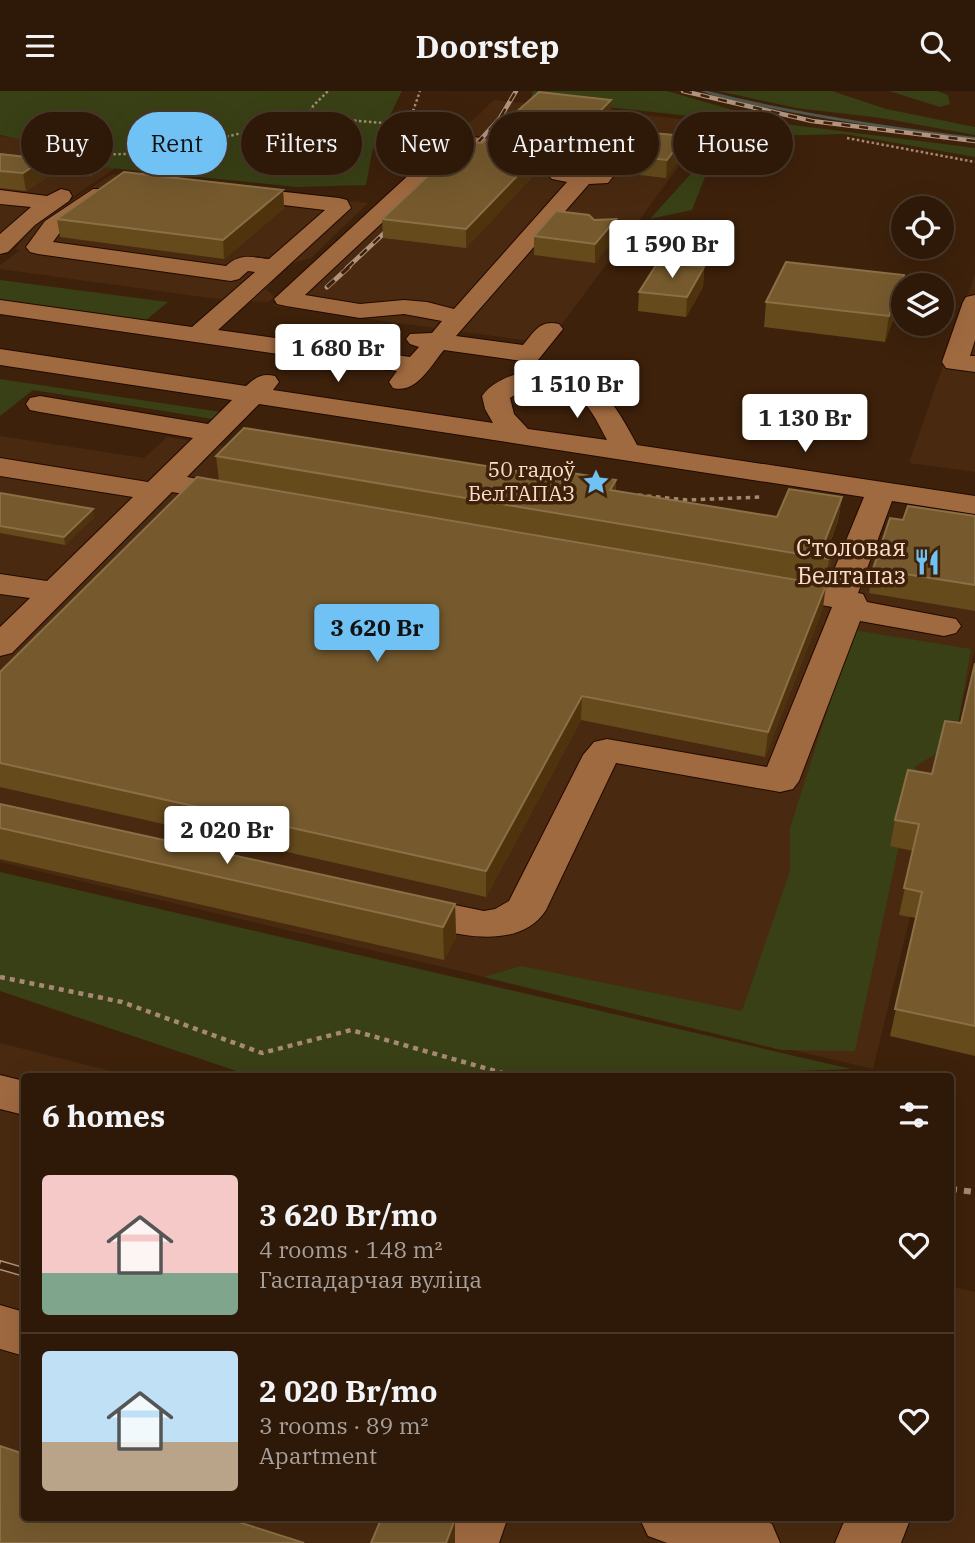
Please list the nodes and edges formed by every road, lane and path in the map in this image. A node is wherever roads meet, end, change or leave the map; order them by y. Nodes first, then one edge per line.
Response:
1 (328, 91) edge
2 (420, 91) edge
3 (311, 112) edge
4 (362, 121) edge
5 (241, 133) edge
6 (847, 138) dead end
7 (488, 144) edge
8 (975, 162) edge
9 (573, 175) edge
10 (92, 176) joint
11 (121, 180) edge
12 (216, 191) edge
13 (0, 197) edge
14 (51, 203) junction
15 (551, 214) junction
16 (574, 217) edge
17 (9, 226) edge
18 (0, 247) edge
19 (275, 267) junction
20 (975, 302) edge
21 (0, 307) edge
22 (460, 317) junction
23 (550, 329) dead end
24 (375, 333) dead end
25 (199, 334) junction
26 (401, 336) dead end
27 (439, 342) junction
28 (286, 347) junction
29 (0, 357) edge
30 (975, 364) edge
31 (418, 366) junction
32 (394, 391) dead end
33 (252, 395) junction
34 (40, 404) dead end
35 (213, 433) junction
36 (520, 437) junction
37 (626, 453) junction
38 (566, 466) dead end
39 (0, 467) edge
40 (501, 469) edge
41 (159, 487) junction
42 (881, 491) junction
43 (633, 495) edge
44 (767, 497) dead end
45 (274, 501) edge
46 (975, 505) edge
47 (743, 582) edge
48 (0, 583) edge
49 (54, 592) junction
50 (844, 604) junction
51 (944, 625) dead end
52 (0, 646) edge
53 (376, 902) edge
54 (0, 977) edge
55 (502, 1073) edge
56 (0, 1093) edge
57 (21, 1097) edge
58 (954, 1189) edge
59 (975, 1192) edge
60 (0, 1327) edge
61 (21, 1333) edge
62 (478, 1521) edge
63 (681, 1521) edge
64 (881, 1521) edge
65 (470, 1543) edge
66 (751, 1543) edge
67 (864, 1543) edge

1 - 3 path
2 - 4 path
5 - 10 path
6 - 8 path
7 - 22 street
9 - 15 street
10 - 14 street
11 - 19 street
12 - 19 street
13 - 14 street
14 - 17 street
15 - 16 street
15 - 22 street
17 - 18 street
19 - 25 street
20 - 30 street
21 - 25 street
22 - 27 street
23 - 27 street
24 - 28 street
25 - 28 street
26 - 27 street
27 - 31 street
28 - 31 street
28 - 33 street
29 - 33 street
31 - 32 street
33 - 35 street
33 - 36 street
34 - 35 street
35 - 41 street
36 - 37 street
36 - 37 street
37 - 42 street
38 - 40 path
39 - 41 street
41 - 45 street
41 - 49 street
42 - 46 street
42 - 50 street
43 - 44 path
47 - 50 street
48 - 49 street
49 - 52 street
50 - 51 street
50 - 53 street
54 - 55 path
56 - 57 street
58 - 59 path
60 - 61 street
62 - 65 street
63 - 66 street
64 - 67 street

